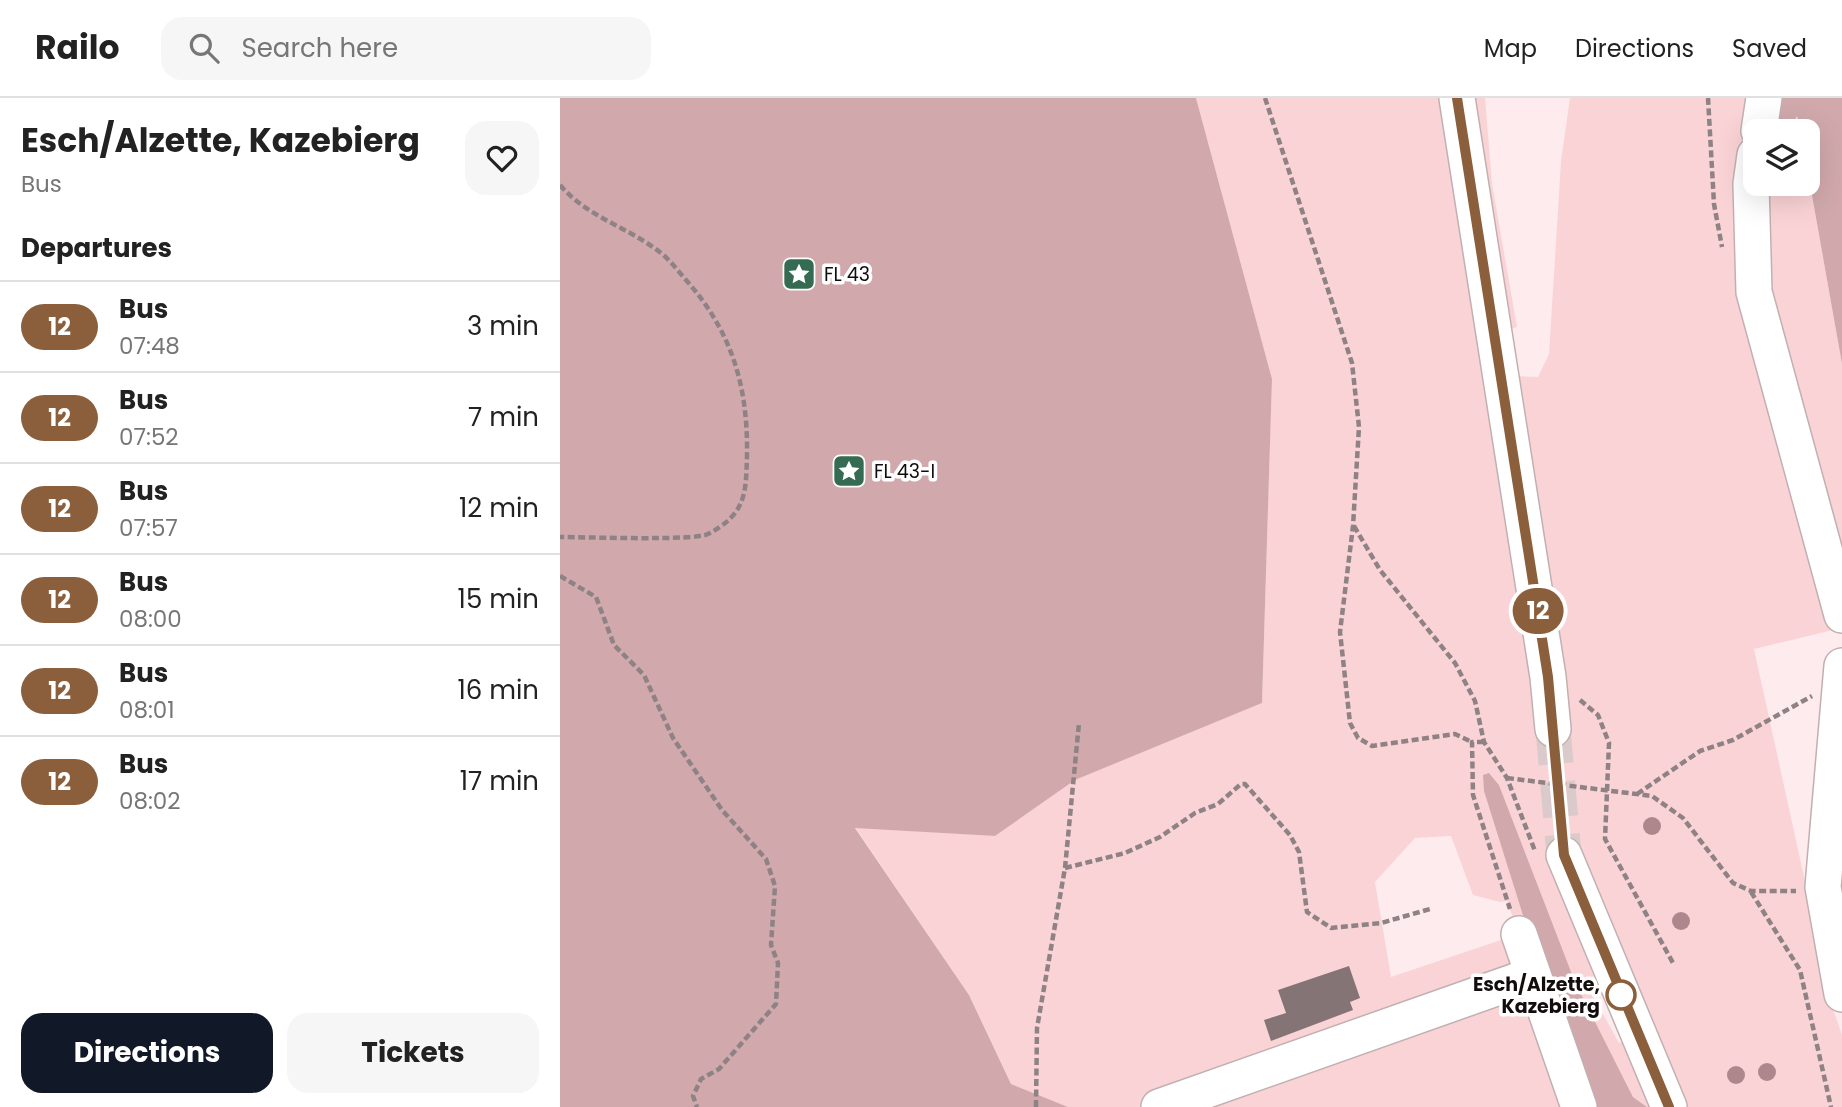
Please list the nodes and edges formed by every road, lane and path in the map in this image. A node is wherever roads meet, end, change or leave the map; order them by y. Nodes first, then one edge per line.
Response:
1 (1265, 98) edge
2 (1457, 98) edge
3 (1708, 98) edge
4 (1764, 98) edge
5 (1761, 119) edge
6 (560, 185) edge
7 (1751, 196) edge
8 (1723, 252) dead end
9 (1353, 526) junction
10 (560, 537) edge
11 (560, 576) edge
12 (1842, 615) edge
13 (1841, 673) edge
14 (1548, 677) junction
15 (1079, 723) dead end
16 (1553, 729) tunnel mouth
17 (1472, 742) junction
18 (1484, 742) junction
19 (1605, 789) junction
20 (1636, 794) junction
21 (1564, 855) tunnel mouth
22 (1065, 868) junction
23 (1823, 887) junction
24 (1751, 891) junction
25 (1430, 909) dead end
26 (1519, 934) joint
27 (1673, 962) dead end
28 (1533, 975) junction
29 (1842, 994) edge
30 (697, 1107) edge
31 (1036, 1107) edge
32 (1159, 1107) edge
33 (1579, 1107) edge
34 (1669, 1107) edge
35 (1831, 1107) edge

1 - 9 path
2 - 14 street
3 - 8 path
4 - 5 street
6 - 10 path
7 - 12 street
9 - 17 path
9 - 18 path
11 - 30 path
13 - 20 path
13 - 23 street
14 - 16 street
14 - 19 path
15 - 22 path
17 - 18 path
17 - 26 path
18 - 19 path
19 - 20 path
19 - 27 path
20 - 24 path
21 - 34 street
22 - 25 path
22 - 31 path
23 - 24 path
23 - 29 street
24 - 35 path
26 - 28 street
28 - 32 street
28 - 33 street

